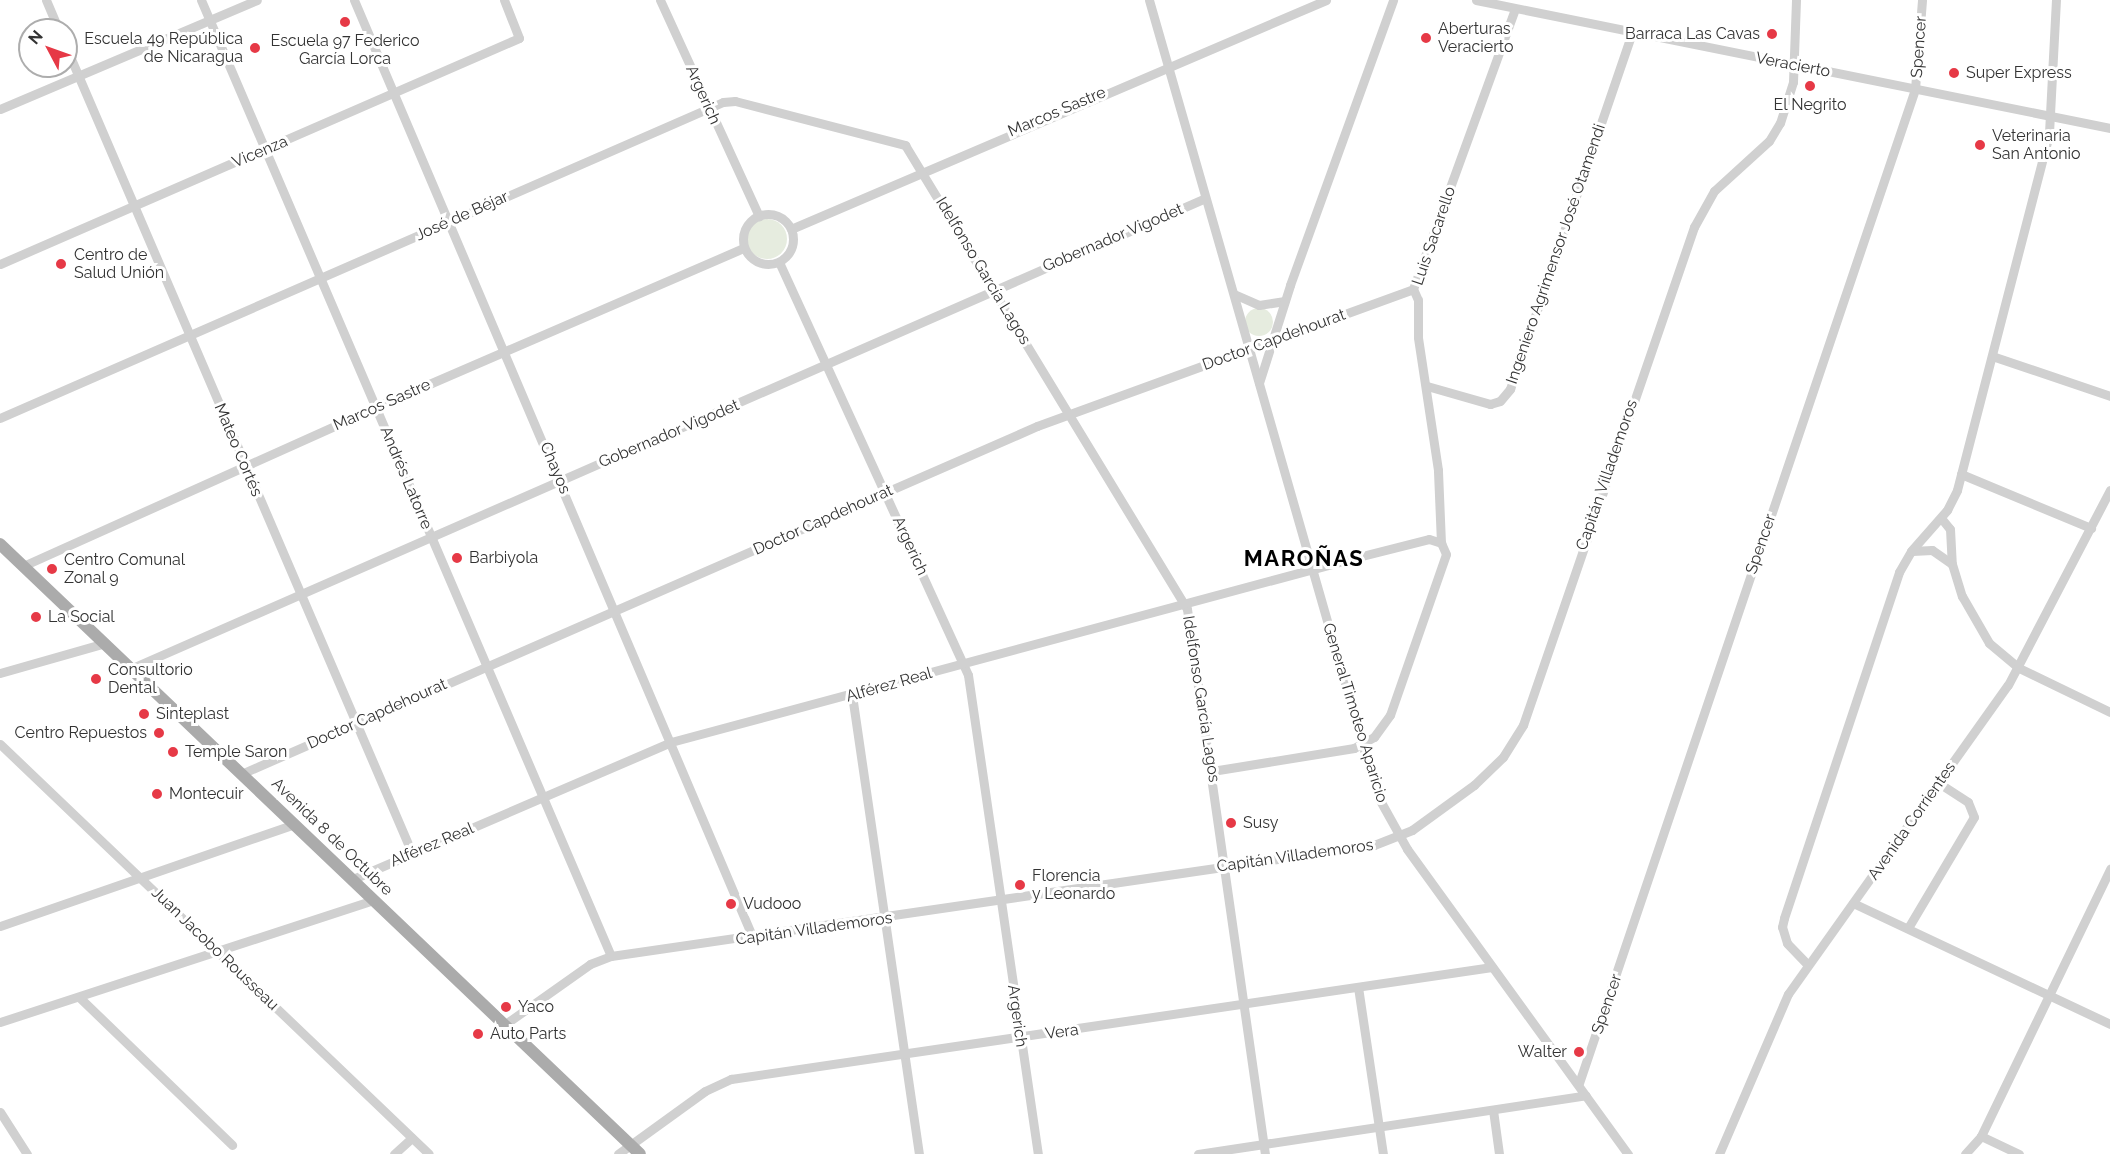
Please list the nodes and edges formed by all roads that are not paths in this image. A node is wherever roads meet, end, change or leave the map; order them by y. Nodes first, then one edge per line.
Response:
1 (46, 0) edge
2 (201, 0) edge
3 (257, 0) edge
4 (354, 0) edge
5 (504, 0) edge
6 (660, 0) edge
7 (1149, 0) edge
8 (1326, 0) edge
9 (1393, 0) edge
10 (1476, 0) edge
11 (1796, 0) edge
12 (1922, 0) edge
13 (2056, 0) edge
14 (1515, 9) junction
15 (54, 18) edge
16 (210, 21) junction
17 (1632, 33) junction
18 (1793, 65) junction
19 (1167, 66) junction
20 (78, 75) joint
21 (71, 78) edge
22 (1915, 89) junction
23 (393, 94) junction
24 (0, 109) edge
25 (709, 109) junction
26 (2051, 116) junction
27 (2110, 128) edge
28 (264, 151) junction
29 (922, 171) junction
30 (1205, 198) junction
31 (134, 206) junction
32 (759, 216) junction
33 (448, 221) junction
34 (790, 229) junction
35 (744, 248) junction
36 (779, 262) junction
37 (0, 264) edge
38 (319, 279) junction
39 (1413, 289) junction
40 (995, 290) junction
41 (1234, 294) junction
42 (1285, 301) junction
43 (189, 337) junction
44 (1273, 340) junction
45 (1249, 349) junction
46 (505, 351) junction
47 (1992, 356) junction
48 (826, 366) junction
49 (1259, 384) junction
50 (1427, 386) junction
51 (2110, 396) edge
52 (376, 407) junction
53 (1068, 414) junction
54 (0, 418) edge
55 (244, 466) junction
56 (1961, 474) junction
57 (560, 481) junction
58 (2110, 490) edge
59 (884, 493) junction
60 (1941, 518) junction
61 (2091, 528) junction
62 (431, 538) junction
63 (1441, 543) junction
64 (0, 544) edge
65 (1911, 551) junction
66 (1952, 564) junction
67 (23, 566) junction
68 (1312, 570) junction
69 (298, 594) junction
70 (1184, 604) junction
71 (616, 612) junction
72 (105, 643) junction
73 (965, 663) junction
74 (487, 667) junction
75 (132, 668) junction
76 (2019, 668) junction
77 (0, 673) edge
78 (852, 695) junction
79 (2110, 712) edge
80 (355, 724) junction
81 (671, 742) junction
82 (0, 744) edge
83 (1362, 745) junction
84 (1212, 771) junction
85 (242, 774) junction
86 (1939, 783) junction
87 (542, 795) junction
88 (295, 824) junction
89 (1400, 837) junction
90 (412, 853) junction
91 (1226, 866) junction
92 (2110, 869) edge
93 (140, 878) junction
94 (353, 879) junction
95 (374, 900) junction
96 (1001, 902) junction
97 (1853, 903) junction
98 (887, 918) junction
99 (0, 926) edge
100 (1908, 928) junction
101 (753, 938) junction
102 (217, 951) junction
103 (611, 956) junction
104 (1808, 965) junction
105 (1492, 967) junction
106 (1358, 987) junction
107 (79, 996) junction
108 (2049, 996) junction
109 (1246, 1005) junction
110 (0, 1022) edge
111 (2110, 1024) edge
112 (504, 1025) junction
113 (1020, 1038) junction
114 (905, 1056) junction
115 (1579, 1083) junction
116 (1586, 1095) junction
117 (1493, 1110) junction
118 (0, 1112) edge
119 (1379, 1127) junction
120 (1981, 1136) junction
121 (412, 1138) junction
122 (630, 1144) junction
123 (232, 1145) dead end
124 (1264, 1149) edge
125 (27, 1154) edge
126 (394, 1154) edge
127 (429, 1154) edge
128 (618, 1154) edge
129 (640, 1154) edge
130 (919, 1154) edge
131 (1038, 1154) edge
132 (1198, 1154) edge
133 (1383, 1154) edge
134 (1499, 1154) edge
135 (1628, 1154) edge
136 (1719, 1154) edge
137 (1965, 1154) edge
138 (2019, 1154) edge

1 - 15 street
2 - 16 street, Andrés Latorre
3 - 16 street
4 - 23 street, Chayos
5 - 23 street, Vicenza
6 - 25 street, Argerich
7 - 19 street, General Timoteo Aparicio
8 - 19 street, Marcos Sastre
9 - 42 street
10 - 14 street, Veracierto
11 - 18 street, Capitán Villademoros
12 - 22 street, Spencer
13 - 26 street
14 - 17 street, Veracierto
14 - 39 street, Luis Sacarello
16 - 20 street
16 - 28 street, Andrés Latorre
17 - 18 street, Veracierto
17 - 50 street, Ingeniero Agrimensor José Otamendi
18 - 22 street, Veracierto
18 - 89 street, Capitán Villademoros
19 - 29 street, Marcos Sastre
19 - 30 street, General Timoteo Aparicio
20 - 31 street, Mateo Cortés
21 - 24 street
22 - 26 street, Veracierto
22 - 115 street, Spencer
23 - 28 street, Vicenza
23 - 33 street, Chayos
25 - 29 street, José de Béjar
25 - 32 street, Argerich
25 - 33 street, José de Béjar
26 - 27 street, Veracierto
26 - 47 street
28 - 31 street, Vicenza
28 - 38 street, Andrés Latorre
29 - 34 street, Marcos Sastre
29 - 40 street, Idelfonso García Lagos
30 - 40 street, Gobernador Vigodet
30 - 41 street, General Timoteo Aparicio
31 - 37 street, Vicenza
31 - 43 street, Mateo Cortés
32 - 34 street
32 - 35 street
33 - 38 street, José de Béjar
33 - 46 street, Chayos
34 - 36 street
35 - 36 street
35 - 46 street, Marcos Sastre
36 - 48 street, Argerich
38 - 43 street, José de Béjar
38 - 52 street, Andrés Latorre
39 - 44 street, Doctor Capdehourat
39 - 50 street, Luis Sacarello
40 - 48 street, Gobernador Vigodet
40 - 53 street, Idelfonso García Lagos
41 - 42 street
41 - 45 street, General Timoteo Aparicio
42 - 44 street
43 - 54 street, José de Béjar
43 - 55 street, Mateo Cortés
44 - 45 street, Doctor Capdehourat
44 - 49 street
45 - 49 street, General Timoteo Aparicio
45 - 53 street, Doctor Capdehourat
46 - 52 street, Marcos Sastre
46 - 57 street, Chayos
47 - 51 street
47 - 56 street
48 - 57 street, Gobernador Vigodet
48 - 59 street, Argerich
49 - 68 street, General Timoteo Aparicio
50 - 63 street, Luis Sacarello
52 - 55 street, Marcos Sastre
52 - 62 street, Andrés Latorre
53 - 59 street, Doctor Capdehourat
53 - 70 street, Idelfonso García Lagos
55 - 67 street, Marcos Sastre
55 - 69 street, Mateo Cortés
56 - 60 street
56 - 61 street
57 - 62 street, Gobernador Vigodet
57 - 71 street, Chayos
58 - 61 street, Avenida Corrientes
59 - 71 street, Doctor Capdehourat
59 - 73 street, Argerich
60 - 65 street
60 - 66 street
61 - 76 street, Avenida Corrientes
62 - 69 street, Gobernador Vigodet
62 - 74 street, Andrés Latorre
63 - 68 street, Alférez Real
63 - 83 street, Luis Sacarello
64 - 67 main road, Avenida 8 de Octubre
65 - 66 street
65 - 104 street
66 - 76 street
67 - 72 main road, Avenida 8 de Octubre
68 - 70 street, Alférez Real
68 - 83 street, General Timoteo Aparicio
69 - 75 street, Gobernador Vigodet
69 - 80 street, Mateo Cortés
70 - 73 street, Alférez Real
70 - 84 street, Idelfonso García Lagos
71 - 74 street, Doctor Capdehourat
71 - 81 street, Chayos
72 - 75 main road, Avenida 8 de Octubre
72 - 77 street
73 - 78 street, Alférez Real
73 - 96 street, Argerich
74 - 80 street, Doctor Capdehourat
74 - 87 street, Andrés Latorre
75 - 85 main road, Avenida 8 de Octubre
76 - 79 street
76 - 86 street, Avenida Corrientes
78 - 81 street, Alférez Real
78 - 98 street
80 - 85 street, Doctor Capdehourat
80 - 90 street, Mateo Cortés
81 - 87 street, Alférez Real
81 - 101 street, Chayos
82 - 93 street, Juan Jacobo Rousseau
83 - 84 street
83 - 89 street, General Timoteo Aparicio
84 - 91 street, Idelfonso García Lagos
85 - 88 main road, Avenida 8 de Octubre
86 - 97 street, Avenida Corrientes
86 - 100 street
87 - 90 street, Alférez Real
87 - 103 street, Andrés Latorre
88 - 93 street
88 - 94 main road, Avenida 8 de Octubre
89 - 91 street, Capitán Villademoros
89 - 105 street, General Timoteo Aparicio
90 - 94 street, Alférez Real
91 - 96 street, Capitán Villademoros
91 - 109 street, Idelfonso García Lagos
92 - 108 street
93 - 99 street
93 - 102 street, Juan Jacobo Rousseau
94 - 95 main road, Avenida 8 de Octubre
95 - 102 street
95 - 112 main road, Avenida 8 de Octubre
96 - 98 street, Capitán Villademoros
96 - 113 street, Argerich
97 - 100 street
97 - 104 street, Avenida Corrientes
98 - 101 street, Capitán Villademoros
98 - 114 street
100 - 108 street
101 - 103 street, Capitán Villademoros
102 - 107 street
102 - 121 street, Juan Jacobo Rousseau
103 - 112 street, Capitán Villademoros
104 - 136 street, Avenida Corrientes
105 - 106 street, Vera
105 - 115 street, General Timoteo Aparicio
106 - 109 street, Vera
106 - 119 street
107 - 110 street
107 - 123 street
108 - 111 street
108 - 120 street
109 - 113 street, Vera
109 - 124 street, Idelfonso García Lagos
112 - 122 main road, Avenida 8 de Octubre
113 - 114 street, Vera
113 - 131 street, Argerich
114 - 122 street, Vera
114 - 130 street
115 - 116 street, General Timoteo Aparicio
116 - 117 street
116 - 135 street, General Timoteo Aparicio
117 - 119 street
117 - 134 street
118 - 125 street
119 - 124 street
119 - 133 street
120 - 137 street
120 - 138 street
121 - 126 street
121 - 127 street, Juan Jacobo Rousseau
122 - 128 street, Vera
122 - 129 main road, Avenida 8 de Octubre
124 - 132 street

